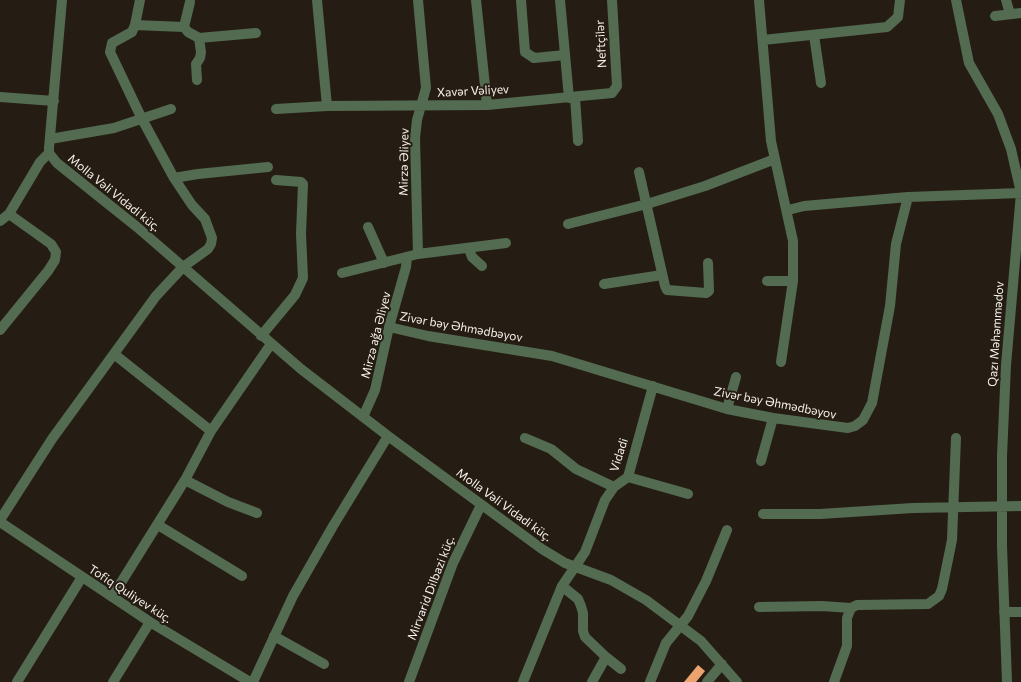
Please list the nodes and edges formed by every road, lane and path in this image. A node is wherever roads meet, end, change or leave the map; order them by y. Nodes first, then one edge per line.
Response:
1 (62, 0) edge
2 (140, 0) edge
3 (317, 0) edge
4 (418, 0) edge
5 (476, 0) edge
6 (521, 0) edge
7 (560, 0) edge
8 (612, 0) edge
9 (759, 0) edge
10 (900, 0) edge
11 (956, 0) edge
12 (1006, 0) edge
13 (190, 2) dead end
14 (1021, 13) edge
15 (1010, 14) junction
16 (995, 16) dead end
17 (136, 25) junction
18 (184, 27) junction
19 (256, 33) dead end
20 (814, 35) junction
21 (199, 38) junction
22 (763, 40) junction
23 (565, 55) junction
24 (196, 80) dead end
25 (820, 83) dead end
26 (617, 86) joint
27 (0, 96) edge
28 (572, 98) junction
29 (54, 101) junction
30 (487, 104) junction
31 (326, 106) junction
32 (422, 106) junction
33 (171, 109) dead end
34 (276, 109) dead end
35 (142, 119) junction
36 (50, 139) junction
37 (578, 141) dead end
38 (49, 153) junction
39 (775, 160) junction
40 (268, 167) dead end
41 (639, 172) dead end
42 (174, 178) junction
43 (276, 180) dead end
44 (1021, 193) edge
45 (908, 197) junction
46 (647, 204) junction
47 (788, 210) junction
48 (9, 214) junction
49 (0, 221) edge
50 (568, 224) dead end
51 (368, 227) dead end
52 (506, 243) dead end
53 (469, 249) junction
54 (418, 254) junction
55 (407, 257) junction
56 (384, 263) junction
57 (708, 263) dead end
58 (482, 266) dead end
59 (183, 267) junction
60 (342, 273) dead end
61 (662, 275) junction
62 (767, 281) dead end
63 (793, 281) junction
64 (604, 284) dead end
65 (389, 327) junction
66 (0, 330) edge
67 (262, 336) junction
68 (271, 344) junction
69 (114, 354) junction
70 (781, 362) dead end
71 (736, 377) dead end
72 (653, 386) junction
73 (727, 409) junction
74 (363, 417) junction
75 (773, 418) junction
76 (211, 430) junction
77 (388, 436) junction
78 (525, 438) dead end
79 (956, 438) dead end
80 (761, 461) dead end
81 (628, 477) junction
82 (185, 480) junction
83 (614, 487) junction
84 (688, 494) dead end
85 (481, 504) junction
86 (1021, 506) edge
87 (1002, 507) junction
88 (953, 508) junction
89 (258, 513) dead end
90 (763, 514) dead end
91 (0, 521) edge
92 (158, 525) junction
93 (727, 530) dead end
94 (575, 567) junction
95 (242, 576) dead end
96 (82, 577) junction
97 (562, 586) junction
98 (112, 597) junction
99 (759, 607) dead end
100 (851, 608) junction
101 (1004, 612) junction
102 (1021, 612) edge
103 (150, 622) junction
104 (680, 624) junction
105 (274, 636) junction
106 (606, 657) junction
107 (324, 664) dead end
108 (722, 664) junction
109 (621, 669) dead end
110 (18, 682) edge
111 (114, 682) edge
112 (251, 682) edge
113 (409, 682) edge
114 (523, 682) edge
115 (592, 682) edge
116 (650, 682) edge
117 (707, 682) edge
118 (737, 682) edge
119 (834, 682) edge
120 (1007, 682) edge

1 - 29 street
2 - 17 street
3 - 31 street
4 - 32 street, Mirzə Əliyev
5 - 30 street
6 - 23 street
7 - 23 street
8 - 26 street, Neftçilər
9 - 22 street
10 - 20 street
11 - 44 street, Qazı Məhəmmədov
12 - 15 street
13 - 18 street
14 - 15 street
15 - 16 street
17 - 18 street
17 - 35 street
18 - 21 street
19 - 21 street
20 - 22 street
20 - 25 street
21 - 24 street
22 - 39 street
23 - 28 street
26 - 28 street, Xavər Vəliyev
27 - 29 street
28 - 30 street, Xavər Vəliyev
28 - 37 street
29 - 36 street
30 - 32 street, Xavər Vəliyev
31 - 32 street, Xavər Vəliyev
31 - 34 street, Xavər Vəliyev
32 - 54 street, Mirzə Əliyev
33 - 35 street
35 - 36 street
35 - 42 street
36 - 38 street
38 - 48 street
38 - 59 street, Molla Vəli Vidadi küç.
39 - 46 street
39 - 47 street
40 - 42 street
41 - 46 street
42 - 59 street
43 - 67 street
44 - 45 street
44 - 87 street, Qazı Məhəmmədov
45 - 47 street
45 - 75 street, Zivər bəy Əhmədbəyov
46 - 50 street
46 - 61 street
47 - 63 street
48 - 49 street
48 - 66 street
51 - 56 street
52 - 53 street
53 - 54 street
53 - 58 street
54 - 55 street
55 - 56 street
55 - 65 street, Mirzə ağa Əliyev
56 - 60 street
57 - 61 street
59 - 67 street, Molla Vəli Vidadi küç.
59 - 69 street
61 - 64 street
62 - 63 street
63 - 70 street
65 - 72 street, Zivər bəy Əhmədbəyov
65 - 74 street, Mirzə ağa Əliyev
67 - 68 street, Molla Vəli Vidadi küç.
68 - 74 street, Molla Vəli Vidadi küç.
68 - 76 street
69 - 76 street
69 - 91 street
71 - 73 street
72 - 73 street, Zivər bəy Əhmədbəyov
72 - 81 street, Vidadi
73 - 75 street, Zivər bəy Əhmədbəyov
74 - 77 street, Molla Vəli Vidadi küç.
75 - 80 street
76 - 82 street
77 - 85 street, Molla Vəli Vidadi küç.
77 - 105 street
78 - 83 street
79 - 88 street
81 - 83 street, Vidadi
81 - 84 street
82 - 89 street
82 - 92 street
83 - 94 street, Vidadi
85 - 94 street, Molla Vəli Vidadi küç.
85 - 113 street, Mirvarid Dilbazi küç.
86 - 87 street
87 - 88 street
87 - 101 street, Qazı Məhəmmədov
88 - 90 street
88 - 100 street
91 - 96 street, Tofiq Quliyev küç.
92 - 95 street
92 - 98 street
93 - 104 street
94 - 97 street, Vidadi
94 - 104 street, Molla Vəli Vidadi küç.
96 - 98 street, Tofiq Quliyev küç.
96 - 110 street
97 - 106 street
97 - 114 street, Vidadi
98 - 103 street, Tofiq Quliyev küç.
99 - 100 street
100 - 119 street
101 - 102 street
101 - 120 street, Qazı Məhəmmədov
103 - 111 street
103 - 112 street, Tofiq Quliyev küç.
104 - 108 street, Molla Vəli Vidadi küç.
104 - 116 street
105 - 107 street
105 - 112 street
106 - 109 street
106 - 115 street
108 - 117 street
108 - 118 street, Molla Vəli Vidadi küç.

